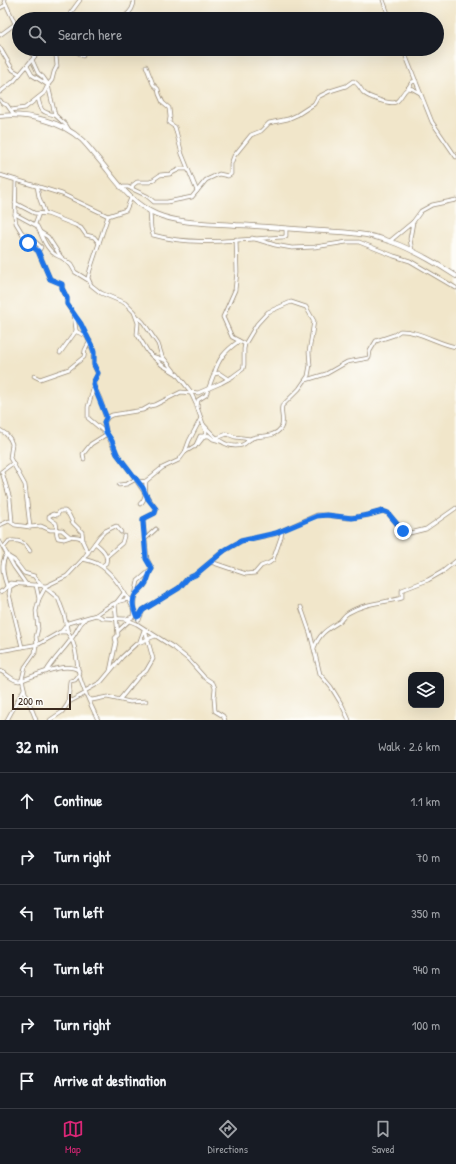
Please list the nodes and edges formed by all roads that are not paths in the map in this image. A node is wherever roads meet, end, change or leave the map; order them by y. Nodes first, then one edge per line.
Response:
1 (4, 0) edge
2 (80, 0) edge
3 (134, 0) edge
4 (383, 0) edge
5 (6, 5) junction
6 (0, 8) edge
7 (71, 12) edge
8 (131, 12) edge
9 (387, 12) edge
10 (12, 18) edge
11 (12, 26) edge
12 (0, 35) edge
13 (0, 49) edge
14 (56, 56) edge
15 (406, 56) edge
16 (33, 58) joint
17 (27, 66) junction
18 (146, 66) dead end
19 (20, 74) junction
20 (416, 81) junction
21 (48, 84) junction
22 (408, 88) junction
23 (0, 92) edge
24 (420, 93) junction
25 (38, 98) junction
26 (0, 100) edge
27 (11, 110) junction
28 (14, 115) junction
29 (55, 115) junction
30 (0, 116) edge
31 (70, 132) junction
32 (456, 157) edge
33 (187, 169) junction
34 (0, 175) edge
35 (16, 180) junction
36 (37, 186) junction
37 (120, 187) junction
38 (132, 189) junction
39 (197, 191) junction
40 (131, 198) junction
41 (456, 200) edge
42 (15, 204) junction
43 (150, 211) junction
44 (40, 213) junction
45 (15, 214) junction
46 (47, 214) junction
47 (108, 216) junction
48 (36, 219) junction
49 (31, 222) junction
50 (413, 222) junction
51 (36, 224) junction
52 (286, 228) junction
53 (22, 232) junction
54 (40, 232) junction
55 (252, 238) junction
56 (236, 239) junction
57 (390, 241) junction
58 (99, 243) junction
59 (37, 249) junction
60 (412, 251) junction
61 (61, 257) junction
62 (456, 276) edge
63 (89, 281) junction
64 (456, 288) edge
65 (74, 315) junction
66 (136, 316) junction
67 (76, 331) junction
68 (85, 334) junction
69 (239, 341) junction
70 (90, 342) junction
71 (246, 344) junction
72 (456, 347) edge
73 (60, 353) dead end
74 (152, 356) junction
75 (165, 360) junction
76 (174, 372) junction
77 (214, 374) junction
78 (34, 376) dead end
79 (228, 380) junction
80 (306, 380) junction
81 (94, 386) junction
82 (209, 389) junction
83 (190, 393) junction
84 (198, 393) junction
85 (197, 406) junction
86 (106, 418) junction
87 (201, 418) junction
88 (203, 424) junction
89 (0, 430) edge
90 (106, 433) junction
91 (206, 434) junction
92 (217, 438) junction
93 (251, 439) junction
94 (220, 441) junction
95 (186, 452) junction
96 (84, 459) dead end
97 (13, 463) junction
98 (1, 473) edge
99 (136, 478) junction
100 (146, 481) junction
101 (138, 482) junction
102 (120, 485) dead end
103 (145, 493) junction
104 (140, 504) dead end
105 (456, 508) edge
106 (11, 517) junction
107 (9, 521) junction
108 (13, 524) junction
109 (0, 525) edge
110 (30, 527) junction
111 (57, 529) junction
112 (156, 529) dead end
113 (282, 531) junction
114 (121, 532) dead end
115 (124, 536) dead end
116 (71, 537) junction
117 (146, 538) junction
118 (82, 540) junction
119 (0, 542) edge
120 (95, 543) junction
121 (4, 547) junction
122 (30, 551) dead end
123 (88, 553) junction
124 (8, 556) junction
125 (106, 557) junction
126 (83, 559) junction
127 (456, 561) edge
128 (211, 562) junction
129 (0, 564) edge
130 (102, 566) junction
131 (150, 572) junction
132 (20, 576) junction
133 (0, 577) edge
134 (4, 579) junction
135 (10, 583) junction
136 (18, 583) junction
137 (26, 584) junction
138 (36, 585) junction
139 (7, 586) junction
140 (43, 586) junction
141 (0, 592) edge
142 (124, 593) junction
143 (135, 595) junction
144 (39, 599) junction
145 (127, 599) junction
146 (134, 599) junction
147 (116, 604) junction
148 (301, 607) dead end
149 (134, 611) junction
150 (96, 615) junction
151 (87, 618) junction
152 (138, 618) junction
153 (117, 619) junction
154 (131, 619) junction
155 (66, 624) junction
156 (142, 629) junction
157 (62, 631) junction
158 (118, 631) junction
159 (69, 634) junction
160 (155, 636) junction
161 (71, 639) junction
162 (147, 639) junction
163 (140, 641) junction
164 (38, 644) junction
165 (22, 646) junction
166 (314, 648) junction
167 (0, 650) edge
168 (110, 670) junction
169 (0, 671) edge
170 (46, 672) junction
171 (79, 673) junction
172 (22, 680) junction
173 (24, 688) junction
174 (86, 692) junction
175 (89, 699) junction
176 (120, 699) junction
177 (146, 701) dead end
178 (68, 703) junction
179 (7, 720) edge
180 (36, 720) edge
181 (50, 720) edge
182 (98, 720) edge
183 (225, 720) edge
184 (349, 720) edge

1 - 5 street
2 - 7 street
3 - 8 street
4 - 9 street
5 - 6 street
5 - 10 street
11 - 12 street
13 - 19 street
14 - 21 street
15 - 20 street
16 - 17 street
16 - 21 street
17 - 19 street
17 - 21 street
18 - 33 street
19 - 23 street
20 - 22 street
20 - 24 street
21 - 25 street
21 - 29 street
22 - 24 street
22 - 39 street
24 - 32 street
25 - 27 street
25 - 29 street
26 - 27 street
27 - 28 street
28 - 30 main road
28 - 31 main road
29 - 31 street
31 - 37 main road
33 - 38 street
33 - 39 street
34 - 35 street
35 - 36 street
35 - 42 street
36 - 46 street
36 - 47 street
37 - 38 street
37 - 40 main road
38 - 39 street
40 - 43 main road
40 - 47 street
41 - 50 street
42 - 44 street
42 - 45 street
43 - 52 main road
43 - 56 street
44 - 46 street
44 - 48 street
45 - 49 street
45 - 53 street
46 - 58 street
47 - 58 street
48 - 49 street
48 - 51 street
49 - 51 street
50 - 57 street
50 - 60 street
51 - 54 street
52 - 55 street
52 - 57 main road
53 - 59 street
53 - 59 street
54 - 61 street
54 - 61 street
55 - 56 street
55 - 64 street
56 - 69 street
57 - 60 main road
58 - 63 street
59 - 65 street
60 - 62 main road
61 - 63 street
63 - 66 street
65 - 67 street
65 - 68 street
66 - 74 street
66 - 75 street
67 - 68 street
67 - 73 street
68 - 70 street
69 - 71 street
69 - 77 street
70 - 78 street
70 - 81 street
71 - 79 street
71 - 80 street
72 - 80 street
74 - 75 street
74 - 76 street
75 - 76 street
76 - 83 street
77 - 79 street
77 - 82 street
79 - 82 street
80 - 93 street
81 - 86 street
81 - 90 street
82 - 84 street
82 - 85 street
83 - 84 street
83 - 84 street
83 - 85 street
83 - 86 street
85 - 87 street
86 - 90 street
87 - 88 street
87 - 95 street
88 - 91 street
88 - 92 street
89 - 97 street
90 - 96 street
90 - 99 street
91 - 94 street
91 - 95 street
92 - 93 street
92 - 94 street
93 - 94 street
95 - 100 street
97 - 98 street
97 - 110 street
98 - 106 street
99 - 101 street
99 - 102 street
100 - 101 street
100 - 103 street
101 - 103 street
103 - 104 street
103 - 117 street
105 - 113 street
106 - 107 street
106 - 108 street
107 - 108 street
107 - 109 street
108 - 110 street
110 - 111 street
111 - 116 street
111 - 116 street
111 - 118 street
112 - 117 street
113 - 128 street
113 - 128 street
114 - 120 street
115 - 125 street
116 - 118 street
117 - 131 street
118 - 123 street
119 - 121 street
120 - 123 street
120 - 125 street
121 - 122 street
121 - 124 street
123 - 126 street
124 - 129 street
124 - 132 street
124 - 140 street
125 - 130 street
126 - 130 street
126 - 140 street
127 - 166 street
128 - 152 street
129 - 134 street
130 - 142 street
131 - 143 street
131 - 143 street
132 - 136 street
132 - 137 street
133 - 134 street
134 - 135 street
134 - 139 street
135 - 136 street
135 - 139 street
136 - 137 street
136 - 165 street
137 - 138 street
138 - 140 street
138 - 144 street
139 - 141 street
140 - 144 street
140 - 155 street
142 - 145 street
142 - 147 street
143 - 146 street
144 - 164 street
145 - 146 street
145 - 147 street
145 - 149 street
146 - 149 street
147 - 150 street
147 - 153 street
148 - 166 street
149 - 152 street
149 - 154 street
150 - 151 street
150 - 153 street
151 - 155 street
151 - 161 street
152 - 154 street
152 - 156 street
153 - 154 street
153 - 158 street
154 - 156 street
154 - 158 street
155 - 157 street
155 - 159 street
156 - 160 street
156 - 162 street
156 - 163 street
157 - 159 street
157 - 164 street
158 - 168 street
159 - 161 street
160 - 162 street
160 - 183 street
161 - 170 street
161 - 171 street
162 - 163 street
162 - 176 street
163 - 168 street
164 - 165 street
164 - 172 street
165 - 167 street
166 - 184 street
168 - 174 street
169 - 172 street
170 - 171 street
170 - 172 street
171 - 174 street
171 - 178 street
172 - 173 street
173 - 179 street
173 - 180 street
174 - 175 street
174 - 178 street
175 - 176 street
175 - 182 street
176 - 177 street
178 - 181 street

